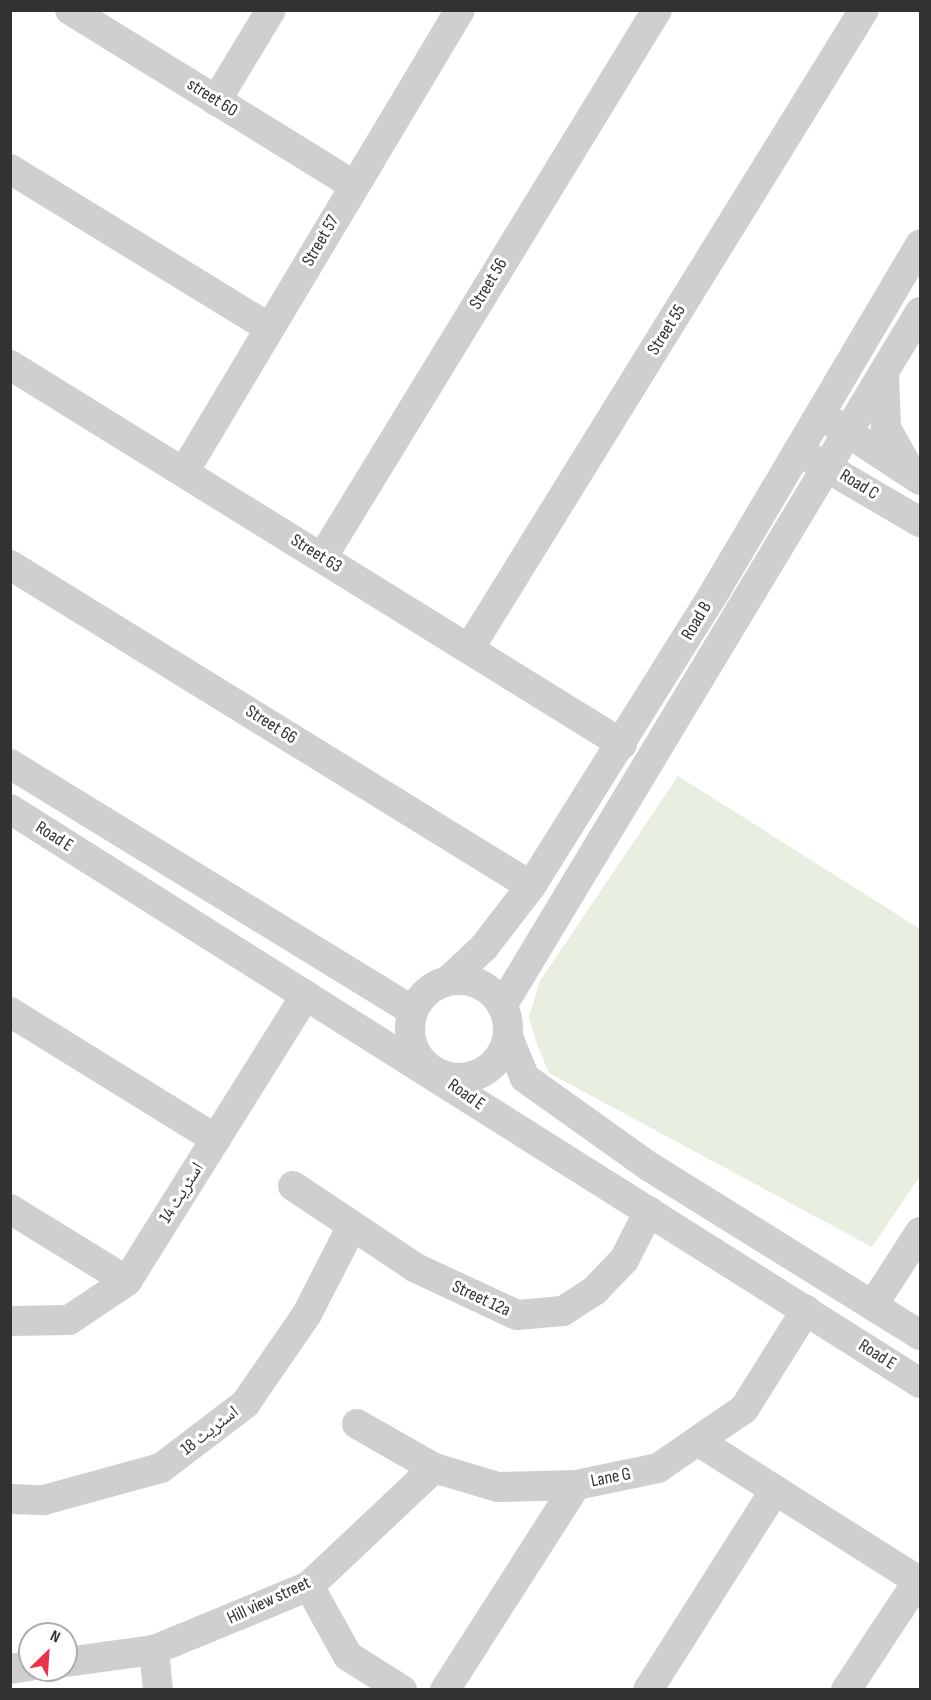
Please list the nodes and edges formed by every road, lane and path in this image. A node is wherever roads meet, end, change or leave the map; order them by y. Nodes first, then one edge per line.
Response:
1 (70, 10) edge
2 (271, 10) edge
3 (460, 10) edge
4 (657, 10) edge
5 (864, 10) edge
6 (216, 101) junction
7 (10, 169) edge
8 (353, 185) junction
9 (921, 245) edge
10 (921, 312) edge
11 (269, 328) junction
12 (10, 365) edge
13 (884, 373) junction
14 (819, 414) junction
15 (848, 432) junction
16 (798, 450) junction
17 (827, 466) junction
18 (184, 472) junction
19 (917, 478) edge
20 (921, 522) edge
21 (322, 558) junction
22 (10, 565) edge
23 (469, 649) junction
24 (622, 744) junction
25 (10, 764) edge
26 (10, 809) edge
27 (531, 886) junction
28 (449, 980) junction
29 (306, 995) junction
30 (502, 1006) junction
31 (10, 1011) edge
32 (413, 1011) junction
33 (508, 1037) junction
34 (431, 1069) junction
35 (216, 1139) junction
36 (293, 1186) dead end
37 (10, 1209) edge
38 (649, 1211) junction
39 (352, 1226) junction
40 (921, 1232) edge
41 (127, 1281) junction
42 (873, 1305) junction
43 (806, 1310) junction
44 (10, 1321) edge
45 (921, 1335) edge
46 (921, 1383) edge
47 (357, 1424) dead end
48 (701, 1443) junction
49 (434, 1468) junction
50 (576, 1485) junction
51 (775, 1490) junction
52 (10, 1499) edge
53 (920, 1582) edge
54 (309, 1586) junction
55 (154, 1650) junction
56 (78, 1660) edge
57 (158, 1689) edge
58 (402, 1689) edge
59 (445, 1689) edge
60 (648, 1689) edge
61 (846, 1689) edge

1 - 6 street, street 60
2 - 6 street
3 - 8 street, Street 57
4 - 21 street, Street 56
5 - 23 street, Street 55
6 - 8 street, street 60
7 - 11 street
8 - 11 street, Street 57
9 - 14 street, Road B
10 - 13 street, Road B
11 - 18 street, Street 57
12 - 18 street, Street 63
13 - 15 street, Road B
13 - 19 street
14 - 15 street, Road C
14 - 16 street, Road B
15 - 17 street, Road B
15 - 19 street, Road C
16 - 17 street, Road C
16 - 24 street, Road B
17 - 20 street, Road C
17 - 30 street, Road B
18 - 21 street, Street 63
21 - 23 street, Street 63
22 - 27 street, Street 66
23 - 24 street, Street 63
24 - 27 street, Road B
25 - 32 street
26 - 29 street, Road E
27 - 28 street, Road B
28 - 30 street
28 - 32 street
29 - 34 street, Road E
29 - 35 street, اسٹریٹ 14
30 - 33 street
31 - 35 street
32 - 34 street
33 - 34 street
33 - 42 street
34 - 38 street, Road E
35 - 41 street, اسٹریٹ 14
36 - 39 street, Street 12a
37 - 41 street
38 - 39 street, Street 12a
38 - 43 street, Road E
39 - 52 street, اسٹریٹ 18
40 - 42 street
41 - 44 street, اسٹریٹ 14
42 - 45 street
43 - 46 street, Road E
43 - 48 street, Lane G
47 - 49 street, Lane G
48 - 50 street, Lane G
48 - 51 street
49 - 50 street, Lane G
49 - 54 street, Hill view street
50 - 59 street
51 - 53 street
51 - 60 street
53 - 61 street
54 - 55 street, Hill view street
54 - 58 street
55 - 56 street, Hill view street
55 - 57 street

